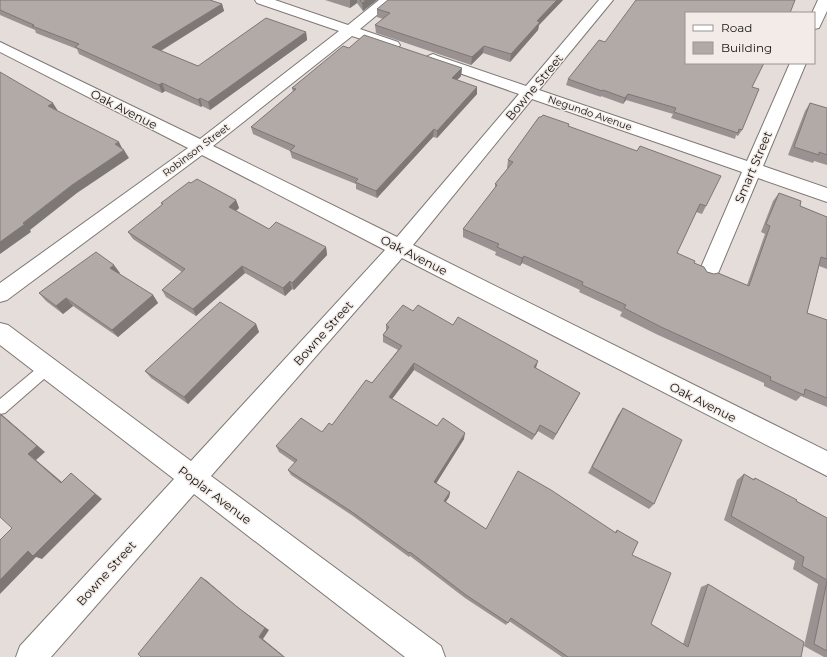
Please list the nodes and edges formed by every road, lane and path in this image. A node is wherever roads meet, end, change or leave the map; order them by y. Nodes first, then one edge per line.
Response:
1 (262, 0) edge
2 (388, 0) edge
3 (606, 0) edge
4 (825, 0) edge
5 (815, 23) edge
6 (350, 30) junction
7 (0, 46) edge
8 (798, 64) edge
9 (529, 92) junction
10 (200, 148) junction
11 (752, 169) junction
12 (827, 195) edge
13 (399, 248) junction
14 (709, 272) edge
15 (0, 294) edge
16 (0, 332) edge
17 (47, 368) junction
18 (0, 408) edge
19 (827, 464) edge
20 (192, 478) junction
21 (31, 657) edge
22 (430, 657) edge

1 - 6 street, Negundo Avenue
2 - 6 street, Robinson Street
3 - 9 street, Bowne Street
4 - 5 street
6 - 9 street, Negundo Avenue
6 - 10 street, Robinson Street
7 - 10 street, Oak Avenue
8 - 11 street, Smart Street
9 - 11 street, Negundo Avenue
9 - 13 street, Bowne Street
10 - 13 street, Oak Avenue
10 - 15 street, Robinson Street
11 - 12 street, Negundo Avenue
11 - 14 street, Smart Street
13 - 19 street, Oak Avenue
13 - 20 street, Bowne Street
16 - 17 street, Poplar Avenue
17 - 18 lane
17 - 20 street, Poplar Avenue
20 - 21 street, Bowne Street
20 - 22 street, Poplar Avenue

